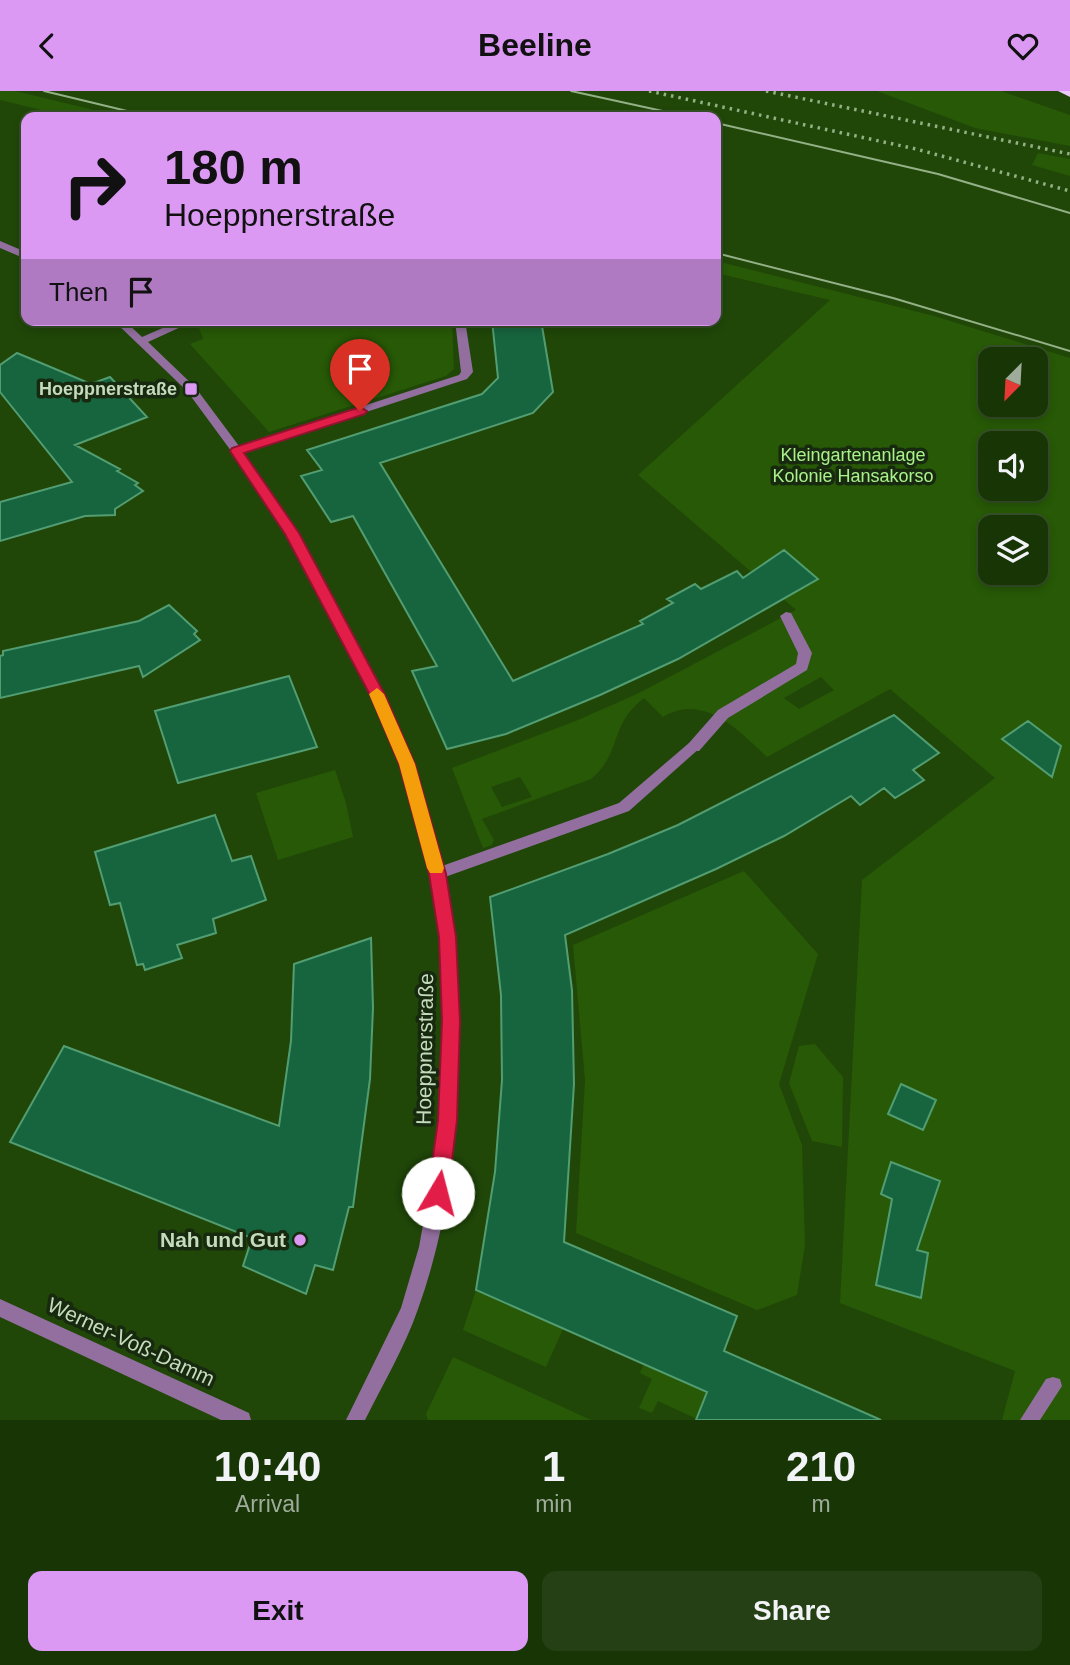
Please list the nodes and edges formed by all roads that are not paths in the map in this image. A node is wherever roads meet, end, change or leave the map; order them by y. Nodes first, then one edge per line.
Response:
1 (0, 244) edge
2 (21, 254) edge
3 (125, 326) edge
4 (177, 326) edge
5 (461, 326) edge
6 (142, 341) junction
7 (236, 451) junction
8 (786, 616) dead end
9 (437, 874) junction
10 (0, 1308) edge
11 (1053, 1386) dead end
12 (242, 1420) edge
13 (355, 1420) edge
14 (1029, 1420) edge

1 - 2 street
3 - 6 street, Hoeppnerstraße
4 - 6 street
5 - 7 street
6 - 7 street, Hoeppnerstraße
7 - 9 street, Hoeppnerstraße
8 - 9 street
9 - 13 street, Hoeppnerstraße
10 - 12 street, Werner-Voß-Damm
11 - 14 street

